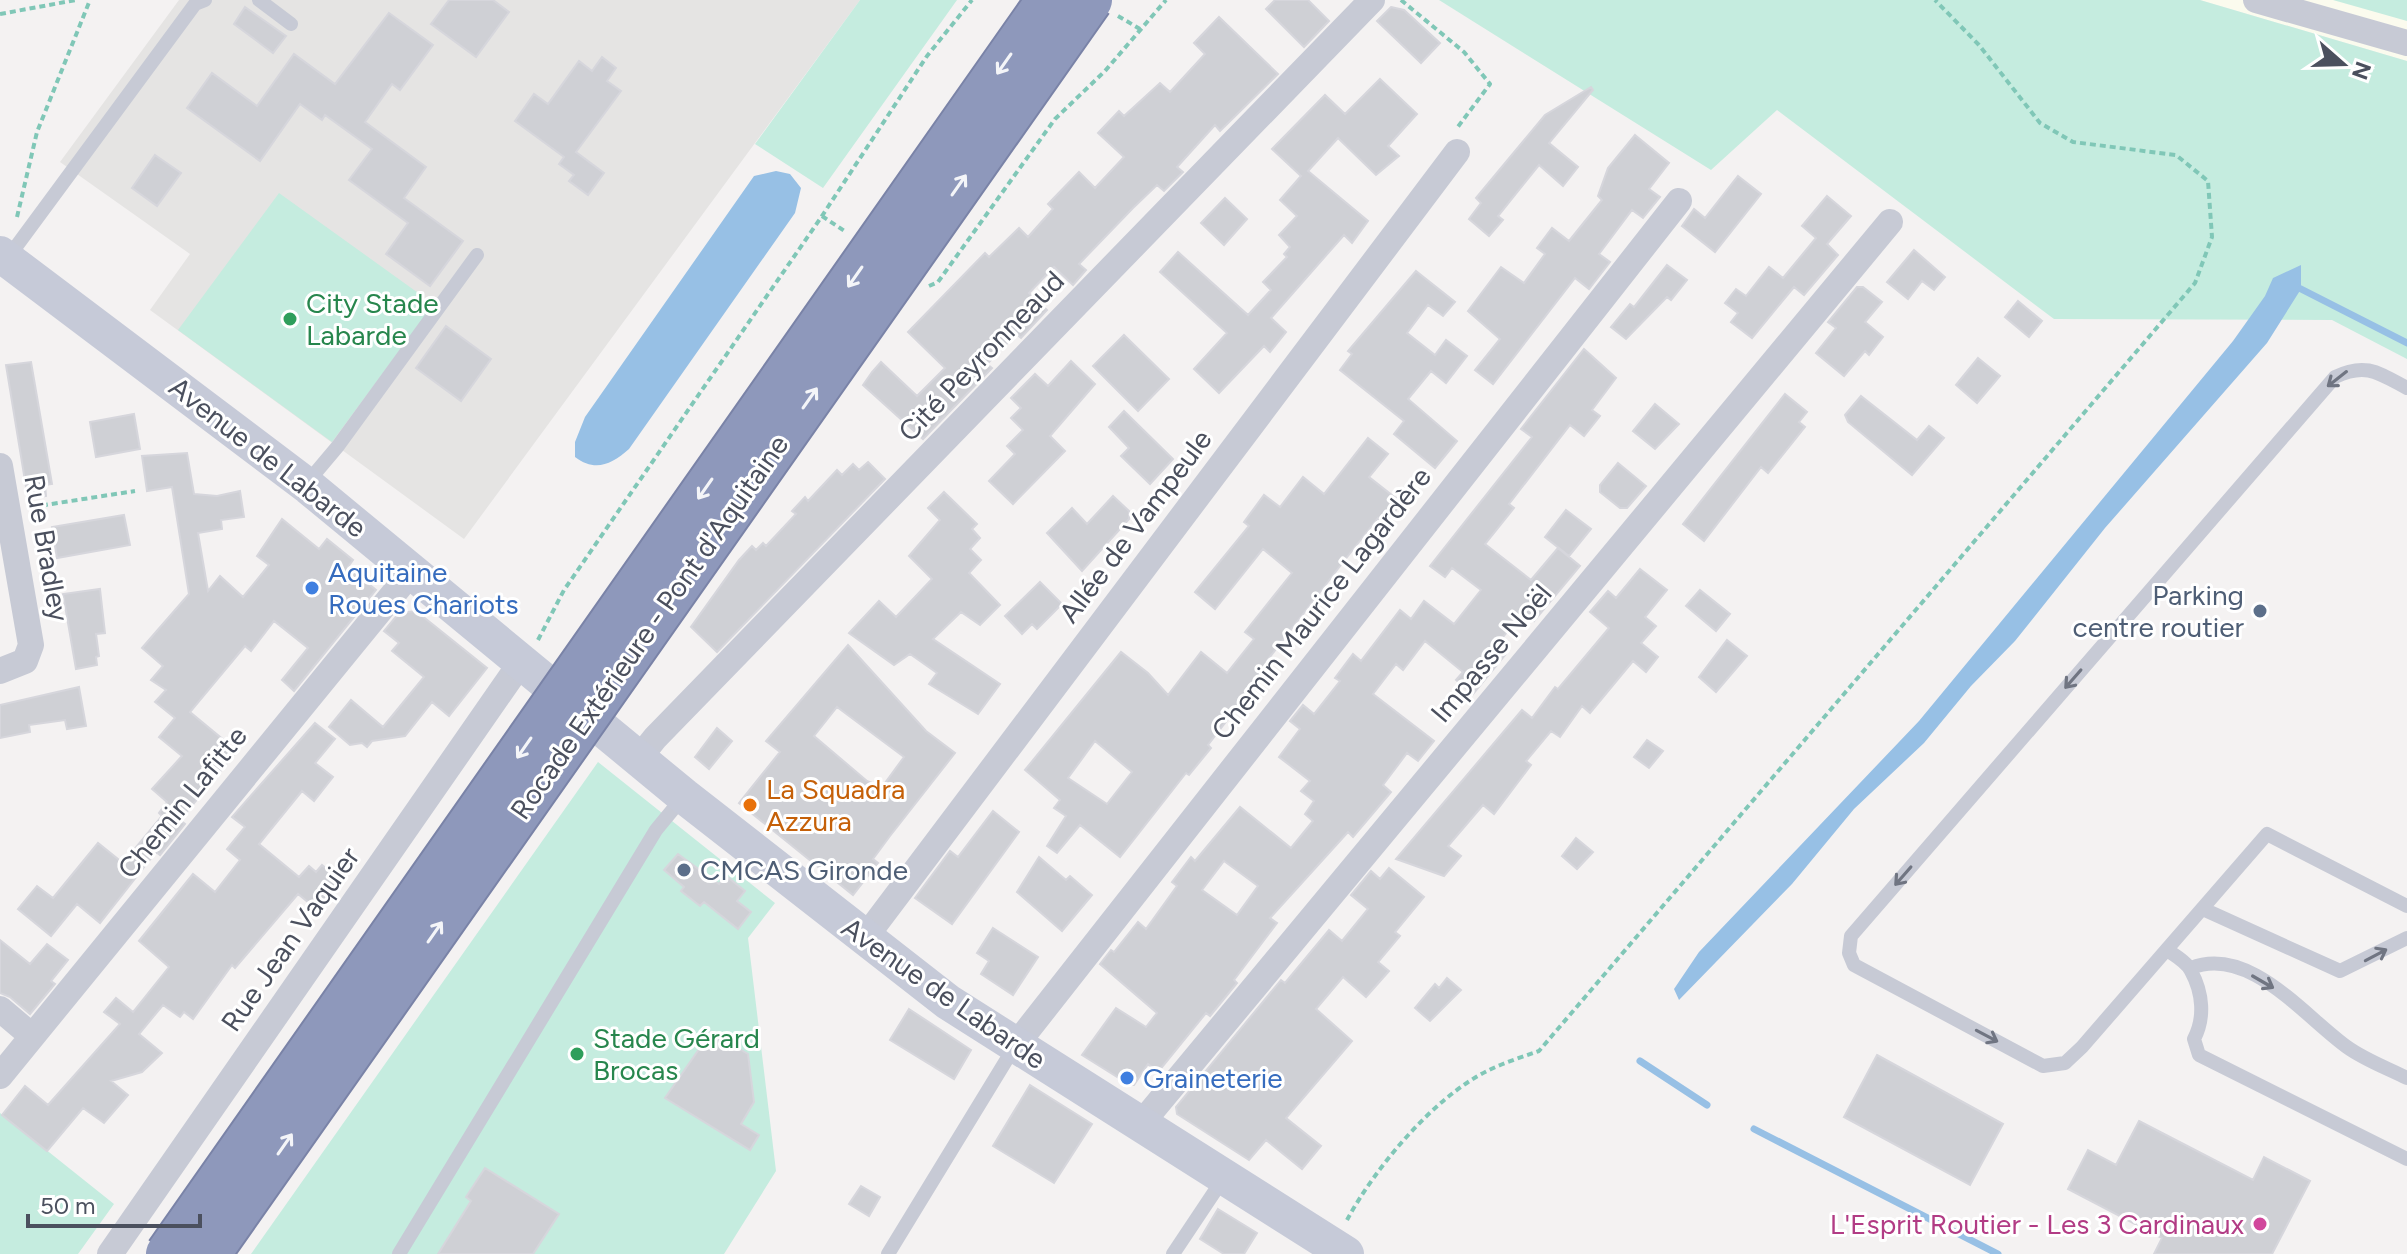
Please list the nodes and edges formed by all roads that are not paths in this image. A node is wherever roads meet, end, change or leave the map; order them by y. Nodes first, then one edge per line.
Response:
1 (205, 0) edge
2 (259, 0) edge
3 (1049, 0) edge
4 (1372, 0) edge
5 (2256, 0) edge
6 (1102, 7) edge
7 (291, 24) dead end
8 (2407, 43) edge
9 (1457, 152) road end
10 (1679, 201) dead end
11 (1890, 222) dead end
12 (9, 251) edge
13 (477, 255) dead end
14 (2407, 388) edge
15 (0, 466) edge
16 (306, 485) junction
17 (413, 570) junction
18 (522, 661) junction
19 (0, 671) edge
20 (639, 758) junction
21 (684, 796) junction
22 (2407, 906) edge
23 (2203, 909) junction
24 (2407, 938) edge
25 (864, 939) junction
26 (2167, 950) junction
27 (2191, 968) junction
28 (0, 1009) edge
29 (32, 1036) junction
30 (1015, 1046) junction
31 (0, 1076) edge
32 (2407, 1078) edge
33 (1140, 1125) junction
34 (2407, 1159) edge
35 (1223, 1179) junction
36 (1339, 1250) edge
37 (110, 1254) edge
38 (168, 1254) edge
39 (208, 1254) edge
40 (399, 1254) edge
41 (888, 1254) edge
42 (1173, 1254) edge

1 - 12 lane
2 - 7 lane
3 -> 38 highway, bridge
4 - 20 street, Cité Peyronneaud
5 - 8 street
39 -> 6 highway, Rocade Extérieure - Pont d'Aquitaine, bridge
9 - 25 street, Allée de Vampeule
10 - 30 street, Chemin Maurice Lagardère
11 - 33 street, Impasse Noël
12 - 16 main road, Avenue de Labarde
13 - 16 lane
14 -> 26 lane
15 - 19 street, Rue Bradley
16 - 17 main road, Avenue de Labarde
17 - 18 main road, Avenue de Labarde
17 - 29 street, Chemin Lafitte
18 - 20 main road, Avenue de Labarde
18 - 37 street, Rue Jean Vaquier
20 - 21 main road, Avenue de Labarde
21 - 25 main road, Avenue de Labarde
21 - 40 lane
22 - 23 lane
23 -> 24 lane
23 - 26 lane
25 - 30 main road, Avenue de Labarde
26 - 27 lane
27 -> 32 lane
27 - 34 lane
28 - 29 street
29 - 31 street, Chemin Lafitte
30 - 33 main road, Avenue de Labarde
30 - 41 lane
33 - 35 main road, Avenue de Labarde
35 - 36 main road, Avenue de Labarde
35 - 42 lane

